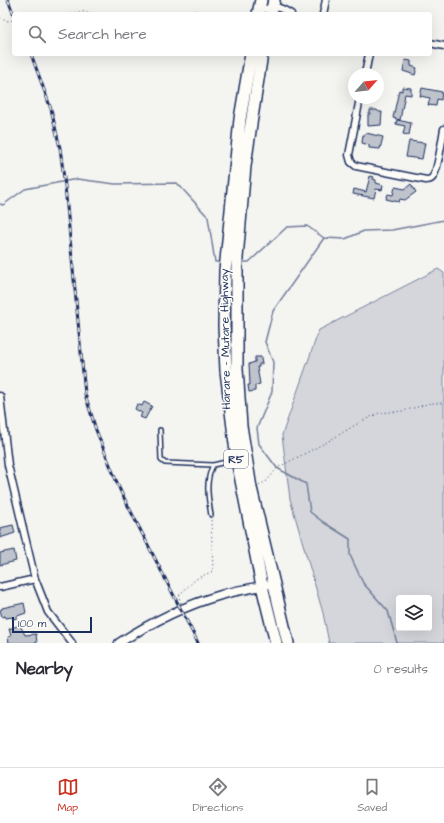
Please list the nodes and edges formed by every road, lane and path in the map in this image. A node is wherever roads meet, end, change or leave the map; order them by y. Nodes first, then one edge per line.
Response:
1 (326, 0) edge
2 (196, 8) dead end
3 (266, 8) edge
4 (75, 12) edge
5 (87, 12) edge
6 (193, 12) edge
7 (288, 12) edge
8 (323, 12) edge
9 (0, 18) edge
10 (12, 20) edge
11 (432, 43) edge
12 (444, 46) edge
13 (251, 56) edge
14 (262, 56) edge
15 (369, 56) edge
16 (366, 68) edge
17 (359, 104) edge
18 (444, 129) edge
19 (231, 257) junction
20 (0, 396) edge
21 (444, 403) edge
22 (160, 430) dead end
23 (236, 460) junction
24 (8, 465) junction
25 (213, 465) junction
26 (0, 467) edge
27 (251, 488) junction
28 (211, 515) joint
29 (35, 579) junction
30 (274, 582) junction
31 (262, 586) junction
32 (0, 588) edge
33 (182, 609) junction
34 (72, 643) edge
35 (119, 643) edge
36 (276, 643) edge
37 (288, 643) edge

1 - 8 street
2 - 6 path
3 - 7 street
4 - 5 path
9 - 10 path
11 - 12 street
13 - 19 highway, Harare - Mutare Highway / R5
14 - 19 highway, Harare - Mutare Highway / R5
15 - 16 street
17 - 18 street
19 - 23 highway, Harare - Mutare Highway / R5
19 - 27 highway, Harare - Mutare Highway / R5
20 - 24 street
21 - 27 path
22 - 25 lane
23 - 25 lane
23 - 31 highway, Harare - Mutare Highway / R5
24 - 26 street
24 - 29 street
25 - 28 lane
27 - 30 highway, Harare - Mutare Highway / R5
28 - 33 path
29 - 32 street
29 - 34 street
30 - 31 street
30 - 37 highway, Harare - Mutare Highway / R5
31 - 33 street
31 - 36 highway, Harare - Mutare Highway / R5
33 - 35 street

